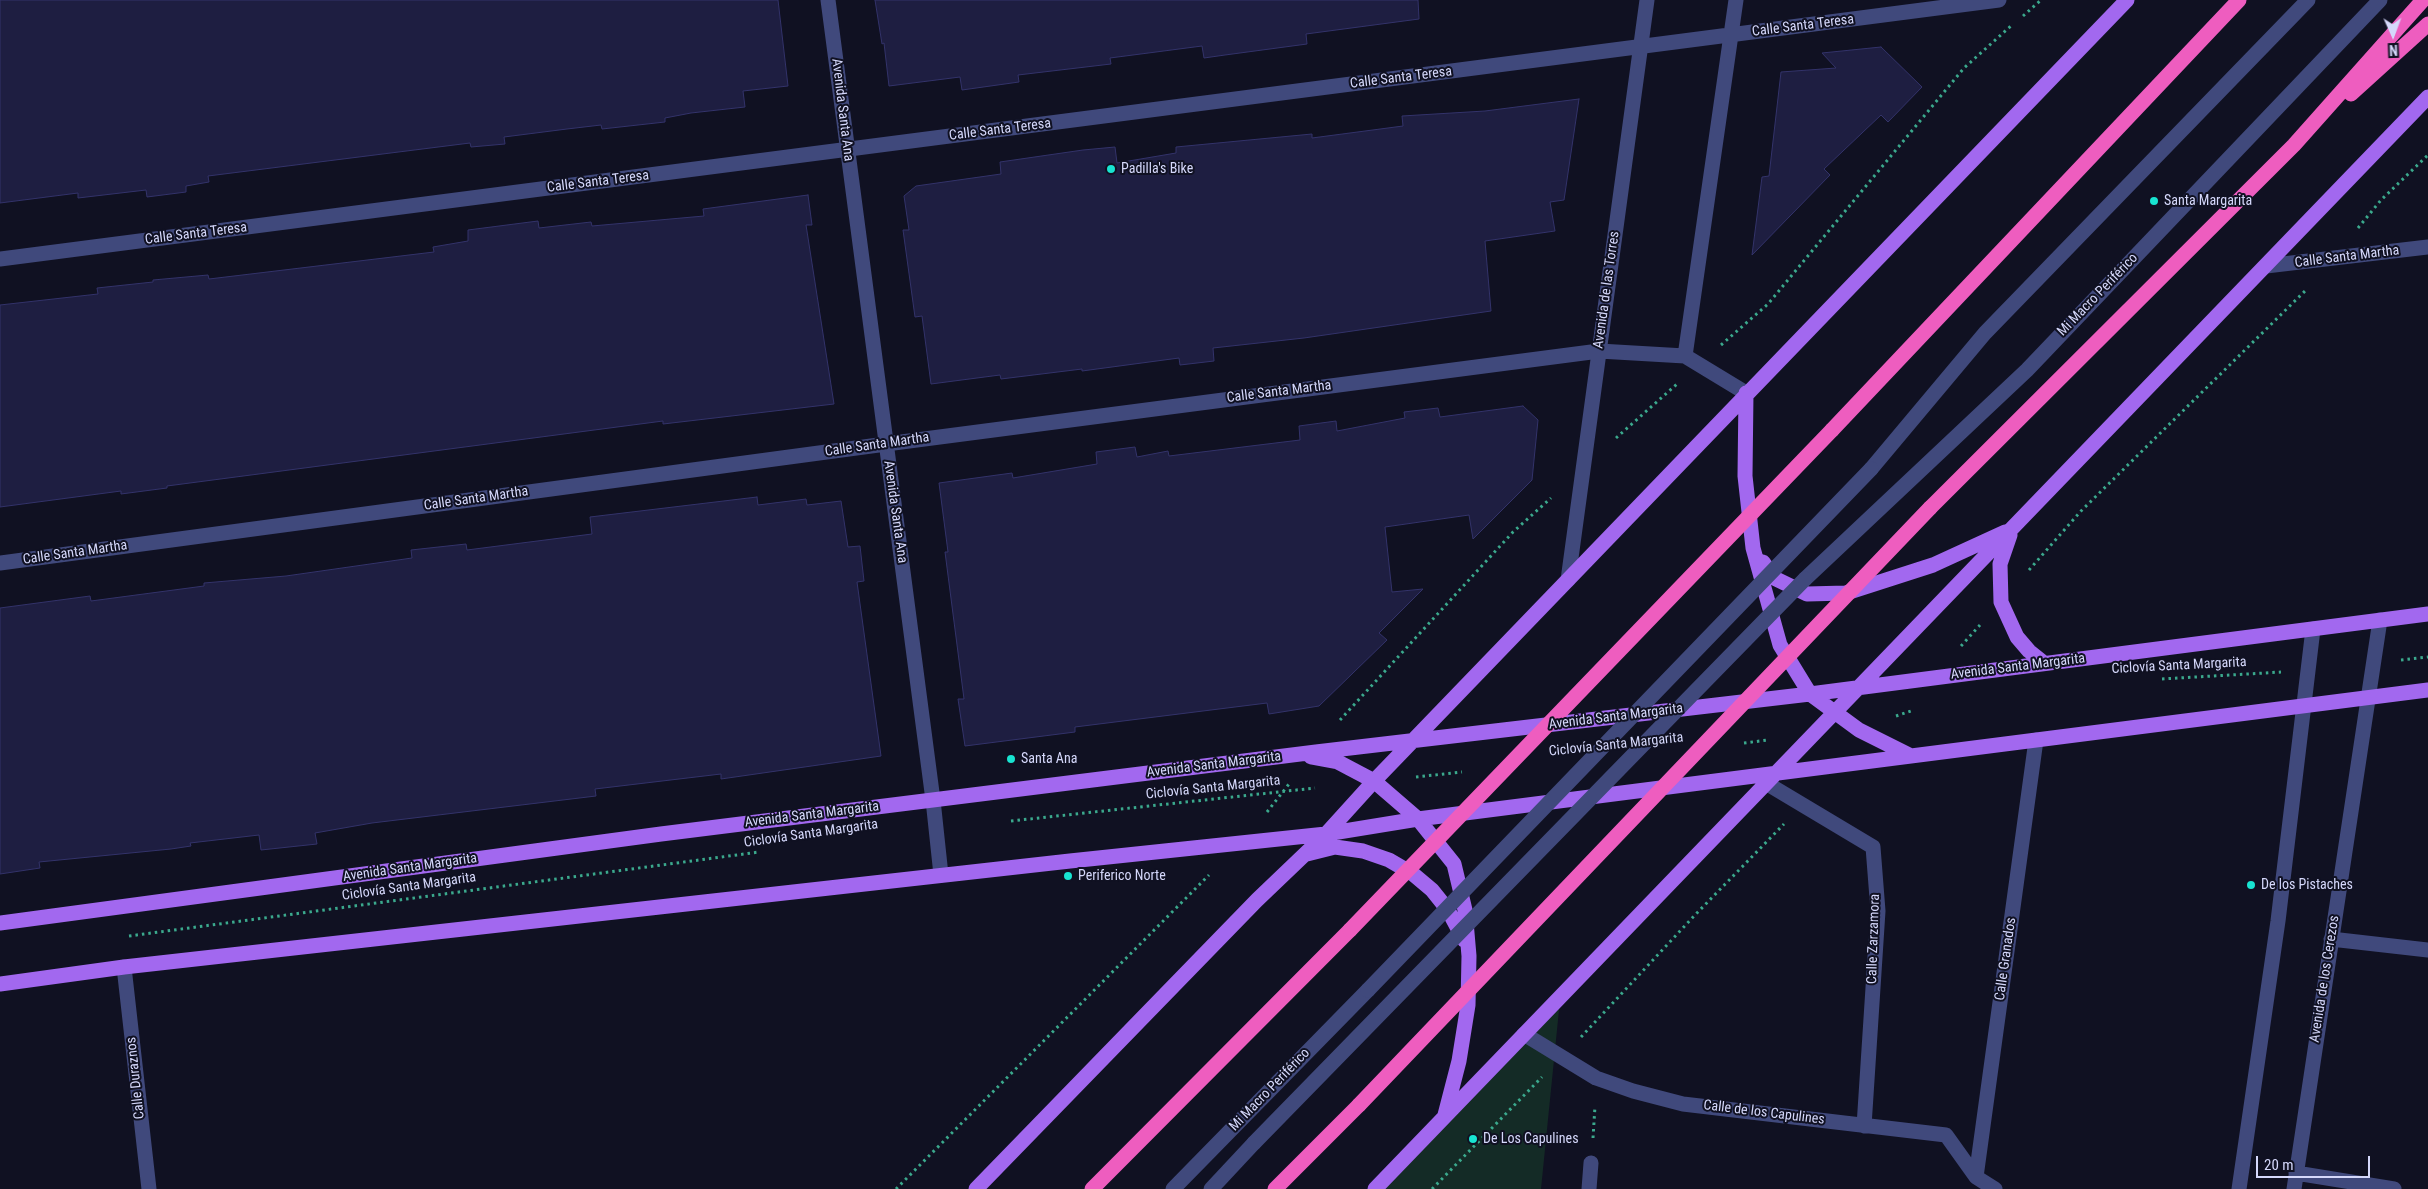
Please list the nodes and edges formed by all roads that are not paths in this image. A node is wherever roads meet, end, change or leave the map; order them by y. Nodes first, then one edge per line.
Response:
1 (828, 0) edge
2 (1647, 0) edge
3 (1736, 0) edge
4 (1999, 0) edge
5 (2127, 0) edge
6 (2239, 0) edge
7 (2308, 0) edge
8 (2380, 0) edge
9 (2421, 2) edge
10 (2428, 24) edge
11 (1731, 35) junction
12 (1640, 47) junction
13 (2428, 97) edge
14 (2294, 145) junction
15 (847, 149) junction
16 (2428, 247) edge
17 (0, 259) edge
18 (2266, 266) junction
19 (1599, 351) junction
20 (1685, 356) junction
21 (1746, 393) junction
22 (886, 444) junction
23 (2013, 529) junction
24 (1753, 548) junction
25 (0, 563) edge
26 (1568, 580) junction
27 (2428, 614) edge
28 (2380, 620) junction
29 (2313, 629) junction
30 (2044, 663) junction
31 (1859, 687) junction
32 (2428, 690) edge
33 (1810, 694) junction
34 (2368, 698) junction
35 (2304, 706) junction
36 (1834, 712) junction
37 (1413, 740) junction
38 (2036, 740) junction
39 (1314, 754) junction
40 (1911, 756) junction
41 (1770, 778) junction
42 (1374, 780) junction
43 (933, 800) junction
44 (1418, 819) junction
45 (1326, 834) junction
46 (1306, 854) junction
47 (941, 876) junction
48 (0, 923) edge
49 (2331, 940) junction
50 (2428, 950) edge
51 (1469, 956) junction
52 (124, 968) junction
53 (0, 984) edge
54 (1524, 1034) junction
55 (1444, 1117) junction
56 (1864, 1126) junction
57 (1591, 1163) road end
58 (2296, 1173) junction
59 (1976, 1177) junction
60 (149, 1189) edge
61 (976, 1189) edge
62 (1092, 1189) edge
63 (1173, 1189) edge
64 (1211, 1189) edge
65 (1275, 1189) edge
66 (1375, 1189) edge
67 (1589, 1189) edge
68 (1995, 1189) edge
69 (2239, 1189) edge
70 (2294, 1189) edge
71 (2394, 1189) edge

1 - 15 street, Avenida Santa Ana
2 - 12 street, Avenida de las Torres
3 - 11 street
4 - 11 street, Calle Santa Teresa
5 - 21 main road
6 - 62 highway, bridge
7 - 63 street, Mi Macro Periférico, bridge
8 - 64 street, Mi Macro Periférico, bridge
9 - 14 highway
10 - 14 highway
11 - 12 street, Calle Santa Teresa
11 - 20 street
12 - 15 street, Calle Santa Teresa
12 - 19 street, Avenida de las Torres
13 - 18 main road
14 - 65 highway, bridge
15 - 17 street, Calle Santa Teresa
15 - 22 street, Avenida Santa Ana
16 - 18 street, Calle Santa Martha
18 - 23 main road
19 - 20 street, Calle Santa Martha
19 - 22 street, Calle Santa Martha
19 - 26 street, Avenida de las Torres
20 - 21 street, Calle Santa Martha
21 - 24 main road
21 - 26 main road
22 - 25 street, Calle Santa Martha
22 - 43 street, Avenida Santa Ana
23 - 24 main road
23 - 30 main road
23 - 31 main road
24 - 33 main road
26 - 37 main road
27 - 28 main road, Avenida Santa Margarita
28 - 29 main road, Avenida Santa Margarita
28 - 34 street, Avenida de los Cerezos
29 - 30 main road, Avenida Santa Margarita
29 - 35 street
30 - 31 main road, Avenida Santa Margarita
31 - 33 main road, Avenida Santa Margarita
31 - 36 main road
32 - 34 main road
33 - 36 main road
33 - 37 main road, Avenida Santa Margarita
34 - 35 main road
34 - 49 street, Avenida de los Cerezos
35 - 38 main road
35 - 69 street
36 - 40 main road
36 - 41 main road
37 - 39 main road, Avenida Santa Margarita
37 - 42 main road
38 - 40 main road
38 - 59 street, Calle Granados
39 - 42 main road
39 - 43 main road, Avenida Santa Margarita
40 - 41 main road
41 - 44 main road
41 - 54 main road
41 - 56 street, Calle Zarzamora
42 - 44 main road
42 - 45 main road
43 - 47 street, Avenida Santa Ana
43 - 48 main road, Avenida Santa Margarita
44 - 45 main road
44 - 51 main road
45 - 46 main road
45 - 47 main road
46 - 51 main road
46 - 61 main road
47 - 52 main road
49 - 50 street
49 - 58 street, Avenida de los Cerezos
51 - 55 main road
52 - 53 main road
52 - 60 street, Calle Duraznos
54 - 55 main road
54 - 56 street, Calle de los Capulines
55 - 66 main road
56 - 59 street, Calle de los Capulines
57 - 67 street
58 - 70 street, Avenida de los Cerezos
58 - 71 street
59 - 68 street, Calle de los Capulines

